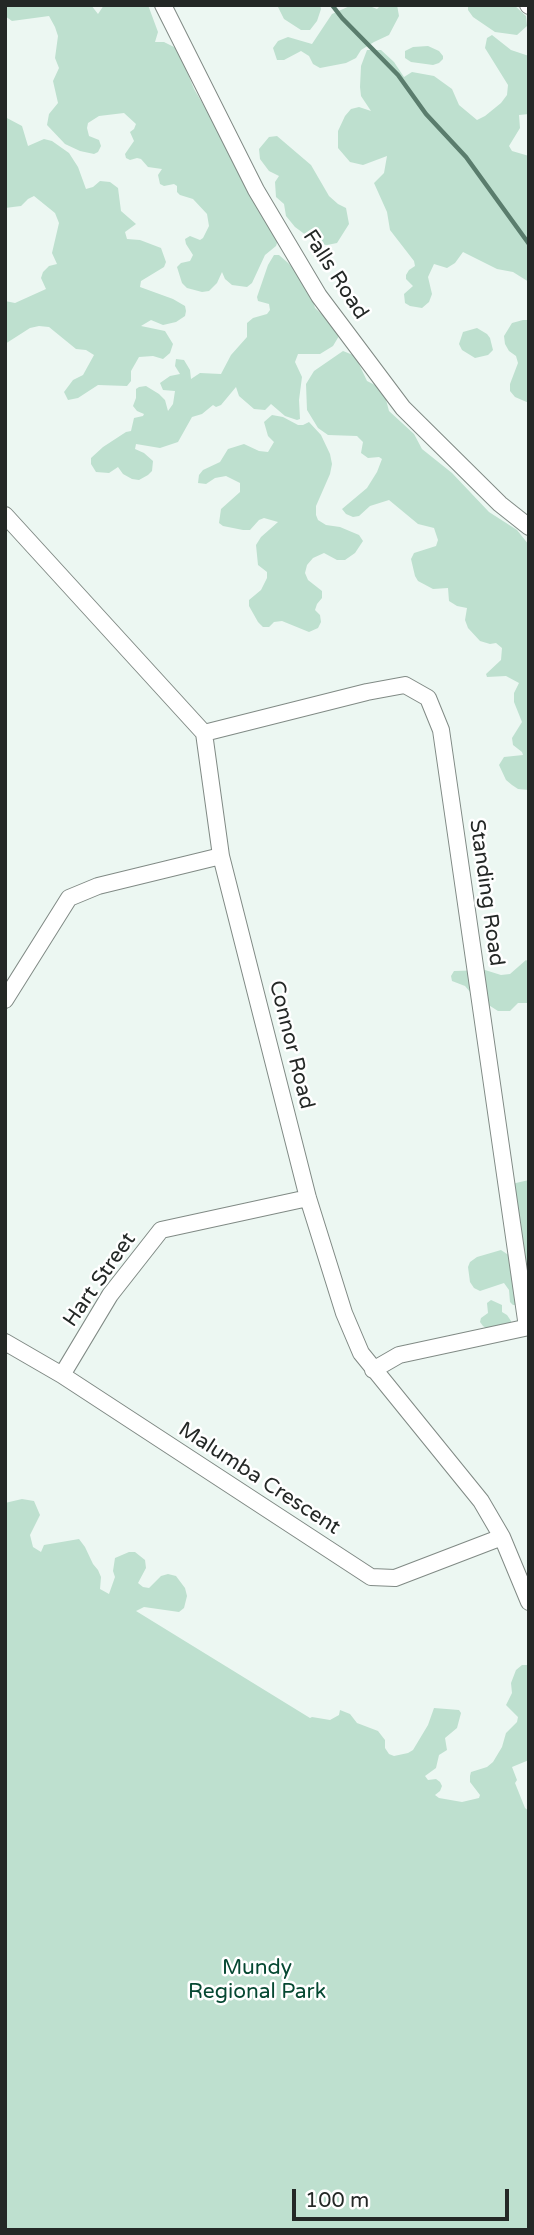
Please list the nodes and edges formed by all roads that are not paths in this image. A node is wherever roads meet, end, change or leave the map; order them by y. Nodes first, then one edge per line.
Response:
1 (163, 5) edge
2 (5, 515) edge
3 (529, 527) edge
4 (204, 733) junction
5 (221, 856) junction
6 (5, 1000) edge
7 (308, 1198) junction
8 (528, 1327) edge
9 (5, 1342) edge
10 (373, 1370) junction
11 (62, 1375) junction
12 (502, 1537) junction
13 (529, 1602) edge

1 - 3 street, Falls Road
2 - 4 street
4 - 5 street, Connor Road
4 - 8 street, Standing Road
5 - 6 street
5 - 7 street, Connor Road
7 - 10 street, Connor Road
7 - 11 street, Hart Street
8 - 10 street
9 - 11 street, Malumba Crescent
10 - 12 street, Connor Road
11 - 12 street, Malumba Crescent
12 - 13 street, Connor Road

